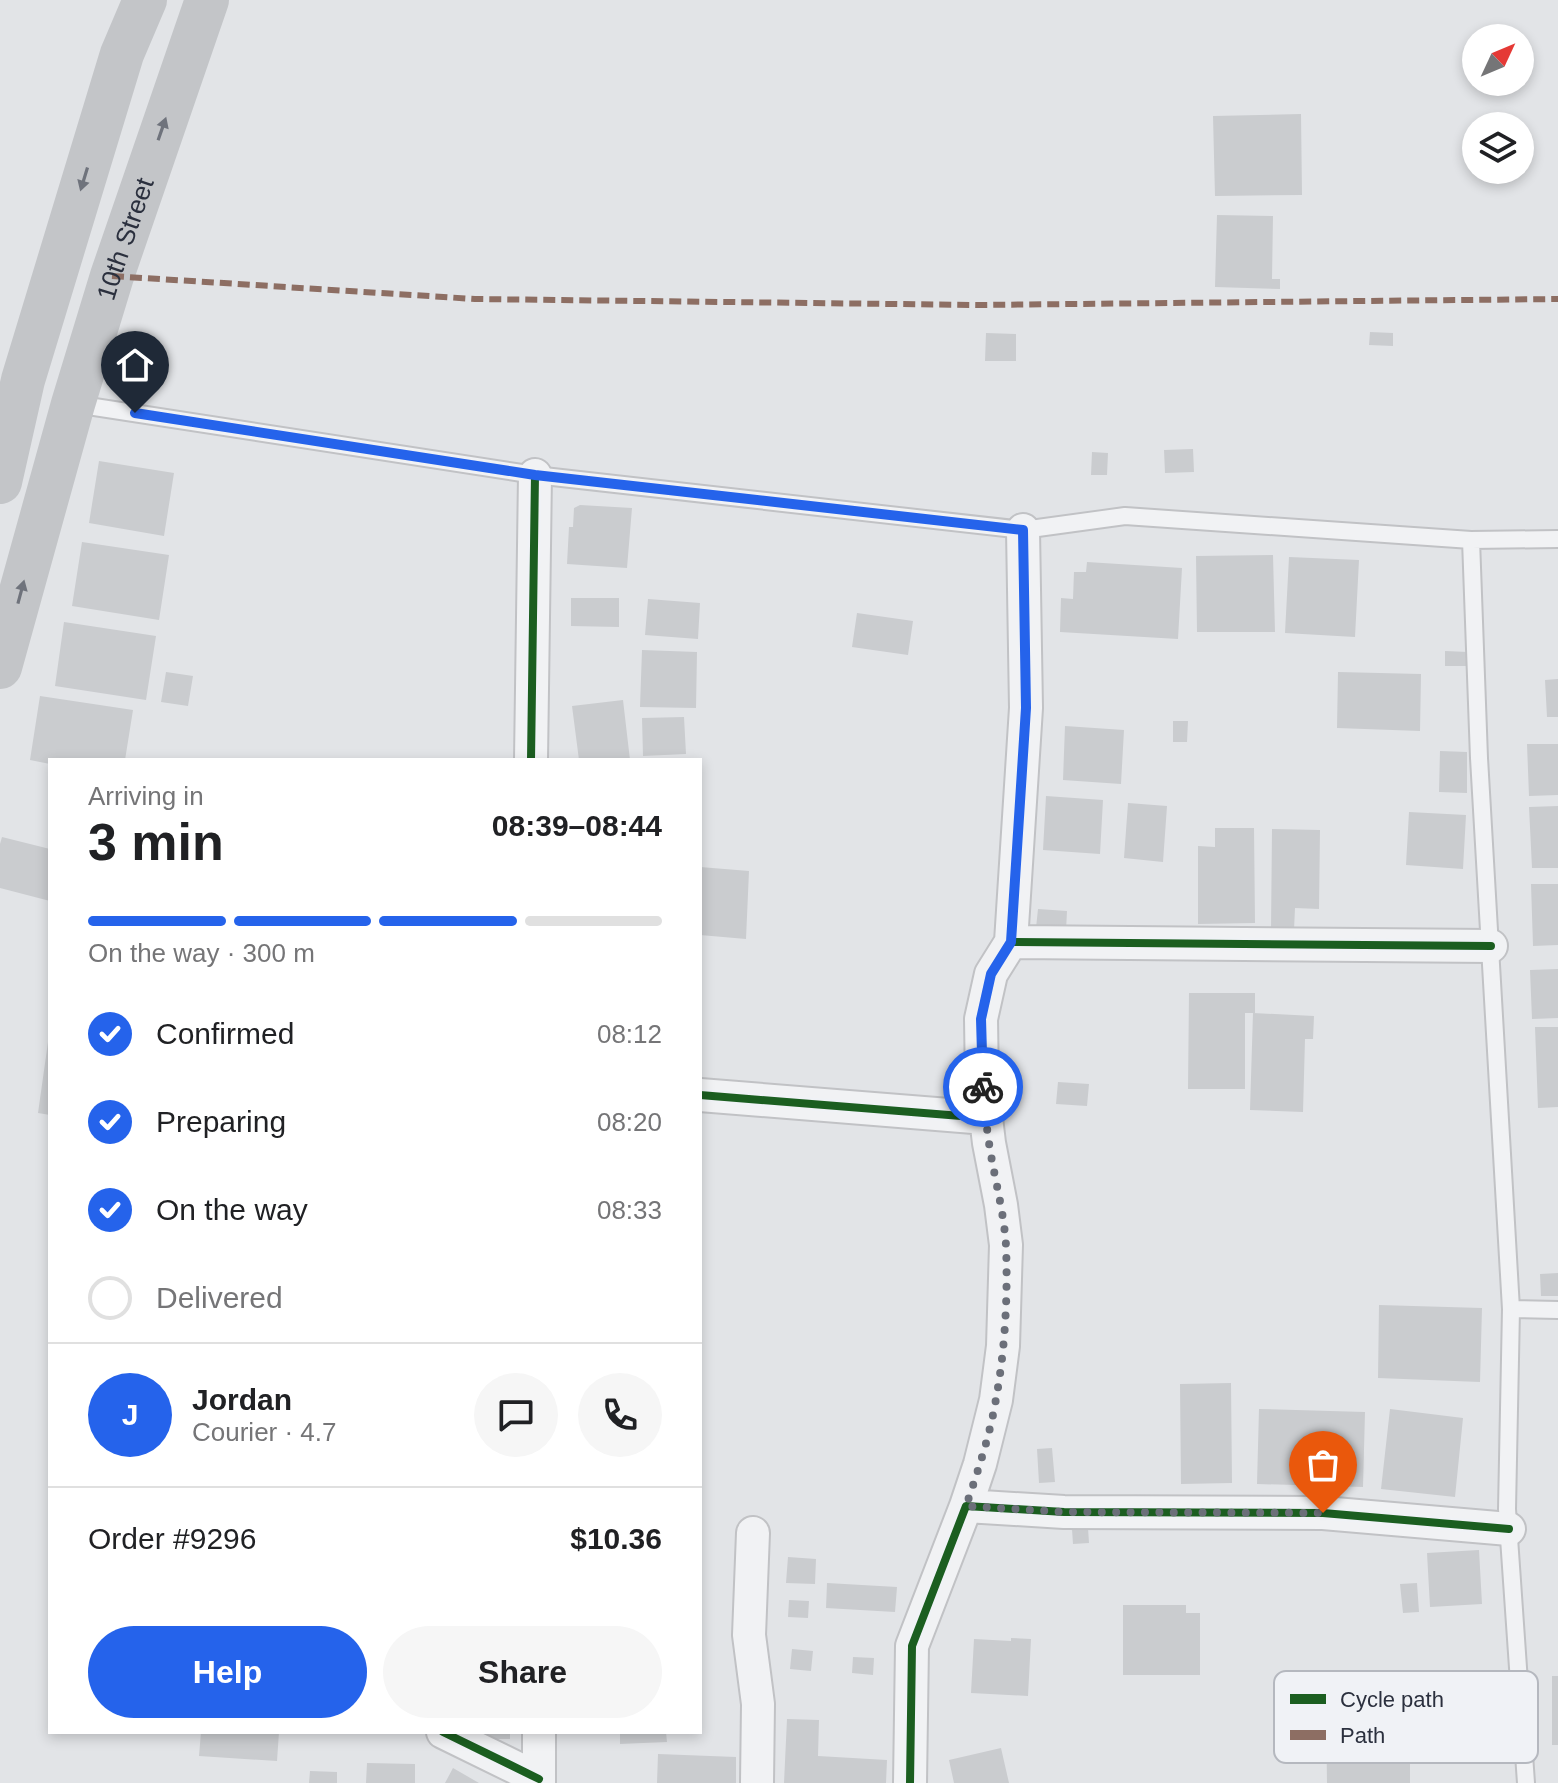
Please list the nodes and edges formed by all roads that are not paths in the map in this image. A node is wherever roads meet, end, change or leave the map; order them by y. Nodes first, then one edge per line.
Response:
1 (145, 0) edge
2 (207, 0) edge
3 (73, 404) junction
4 (535, 475) junction
5 (0, 482) edge
6 (1023, 530) junction
7 (1558, 539) edge
8 (1471, 540) junction
9 (0, 667) edge
10 (531, 758) edge
11 (1011, 942) junction
12 (1491, 946) junction
13 (702, 1095) edge
14 (986, 1118) junction
15 (1511, 1309) junction
16 (1558, 1310) edge
17 (966, 1506) junction
18 (1509, 1529) junction
19 (753, 1533) dead end
20 (1519, 1671) edge
21 (447, 1734) edge
22 (539, 1734) edge
23 (1525, 1763) edge
24 (539, 1781) edge
25 (757, 1783) edge
26 (910, 1783) edge
27 (1526, 1783) edge

1 -> 5 main road
3 -> 2 main road, 10th Street
3 - 4 lane
9 -> 3 main road, 10th Street
4 - 6 lane
4 - 10 street
6 - 8 lane
6 - 11 street
7 - 8 lane
8 - 12 lane
11 - 12 street
11 - 14 street
12 - 15 lane
13 - 14 street
14 - 17 street
15 - 16 lane
15 - 18 lane
17 - 18 street
17 - 26 street
18 - 20 lane
19 - 25 street
21 - 24 street
22 - 24 street
23 - 27 lane

